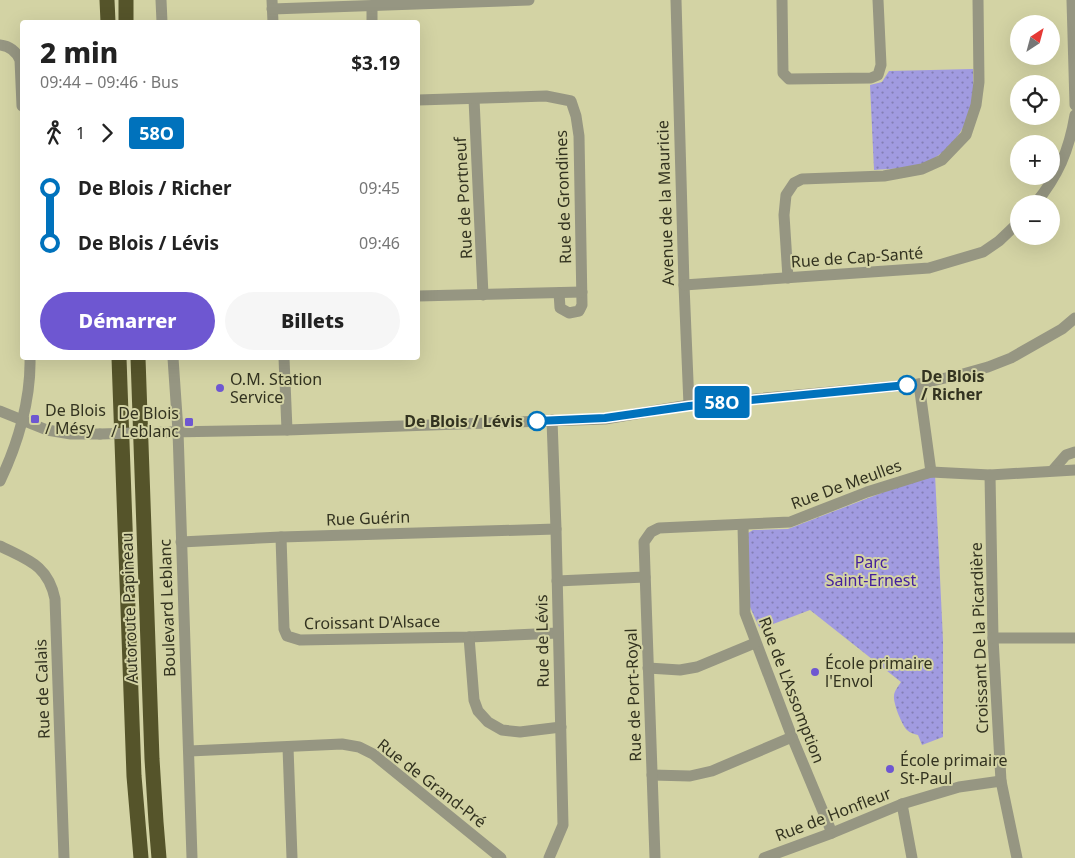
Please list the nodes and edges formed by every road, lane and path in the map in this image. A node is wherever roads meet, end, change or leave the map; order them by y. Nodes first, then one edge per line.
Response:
1 (107, 0) edge
2 (126, 0) edge
3 (161, 0) edge
4 (529, 0) edge
5 (676, 0) edge
6 (782, 0) edge
7 (878, 0) edge
8 (978, 0) edge
9 (1072, 0) edge
10 (272, 4) edge
11 (372, 6) junction
12 (108, 20) edge
13 (126, 20) edge
14 (162, 20) edge
15 (272, 20) edge
16 (372, 20) edge
17 (0, 45) edge
18 (20, 60) edge
19 (474, 99) junction
20 (420, 100) edge
21 (1075, 105) edge
22 (1075, 115) edge
23 (1042, 195) edge
24 (1010, 231) edge
25 (788, 278) junction
26 (684, 284) junction
27 (582, 292) junction
28 (559, 293) junction
29 (483, 295) junction
30 (420, 296) edge
31 (1075, 318) edge
32 (30, 360) edge
33 (119, 360) edge
34 (138, 360) edge
35 (173, 360) edge
36 (284, 360) edge
37 (919, 384) junction
38 (689, 406) junction
39 (0, 411) edge
40 (22, 420) junction
41 (552, 420) junction
42 (287, 430) junction
43 (174, 432) junction
44 (1075, 452) edge
45 (1053, 470) junction
46 (1075, 470) edge
47 (930, 472) junction
48 (990, 475) junction
49 (0, 481) edge
50 (743, 525) junction
51 (556, 529) junction
52 (651, 532) joint
53 (281, 537) junction
54 (181, 542) junction
55 (0, 546) edge
56 (646, 576) junction
57 (557, 582) junction
58 (558, 634) junction
59 (469, 637) junction
60 (993, 638) junction
61 (1075, 638) edge
62 (756, 643) junction
63 (648, 668) junction
64 (560, 727) junction
65 (792, 737) junction
66 (288, 747) junction
67 (189, 751) junction
68 (652, 775) junction
69 (1001, 780) junction
70 (902, 804) junction
71 (832, 833) junction
72 (64, 858) edge
73 (141, 858) edge
74 (159, 858) edge
75 (192, 858) edge
76 (292, 858) edge
77 (500, 858) edge
78 (549, 858) edge
79 (655, 858) edge
80 (764, 858) edge
81 (912, 858) edge
82 (1017, 858) edge

1 - 12 highway
2 - 13 highway
3 - 14 street
4 - 11 street
5 - 26 street, Avenue de la Mauricie
6 - 7 street
8 - 25 street
9 - 21 street
10 - 11 street
10 - 15 street
11 - 16 street
17 - 18 street
19 - 20 street
19 - 27 street, Rue de Grondines
19 - 29 street, Rue de Portneuf
22 - 23 street
24 - 25 street, Rue de Cap-Santé
25 - 26 street, Rue de Cap-Santé
26 - 38 street, Avenue de la Mauricie
27 - 28 street
27 - 28 street
28 - 29 street
29 - 30 street
31 - 37 street
32 - 40 street
33 - 73 highway, Autoroute Papineau
34 - 74 highway, Autoroute Papineau
35 - 43 street, Boulevard Leblanc
36 - 42 street
37 - 38 street
37 - 47 street
38 - 41 street
39 - 40 street
40 - 43 street, bridge
40 - 49 street
41 - 42 street
41 - 51 street, Rue de Lévis
42 - 43 street
43 - 54 street, Boulevard Leblanc
44 - 45 street
45 - 46 street, Rue De Meulles
45 - 48 street, Rue De Meulles
47 - 48 street, Rue De Meulles
47 - 50 street, Rue De Meulles
48 - 60 street, Croissant De la Picardière
50 - 52 street, Rue De Meulles
50 - 62 street, Rue de L'Assomption
51 - 53 street, Rue Guérin
51 - 57 street, Rue de Lévis
52 - 56 street, Rue de Port-Royal
53 - 54 street, Rue Guérin
53 - 59 street, Croissant D'Alsace
54 - 67 street, Boulevard Leblanc
55 - 72 street, Rue de Calais
56 - 57 street
56 - 63 street, Rue de Port-Royal
57 - 58 street, Rue de Lévis
58 - 59 street, Croissant D'Alsace
58 - 64 street, Rue de Lévis
59 - 64 street
60 - 61 street
60 - 69 street, Croissant De la Picardière
62 - 63 street
62 - 65 street, Rue de L'Assomption
63 - 68 street, Rue de Port-Royal
64 - 78 street, Rue de Lévis
65 - 68 street
65 - 71 street, Rue de L'Assomption
66 - 67 street, Rue de Grand-Pré
66 - 76 street
66 - 77 street, Rue de Grand-Pré
67 - 75 street, Boulevard Leblanc
68 - 79 street, Rue de Port-Royal
69 - 70 street, Rue de Honfleur
69 - 82 street, Croissant De la Picardière
70 - 71 street, Rue de Honfleur
70 - 81 street
71 - 80 street, Rue de Honfleur

